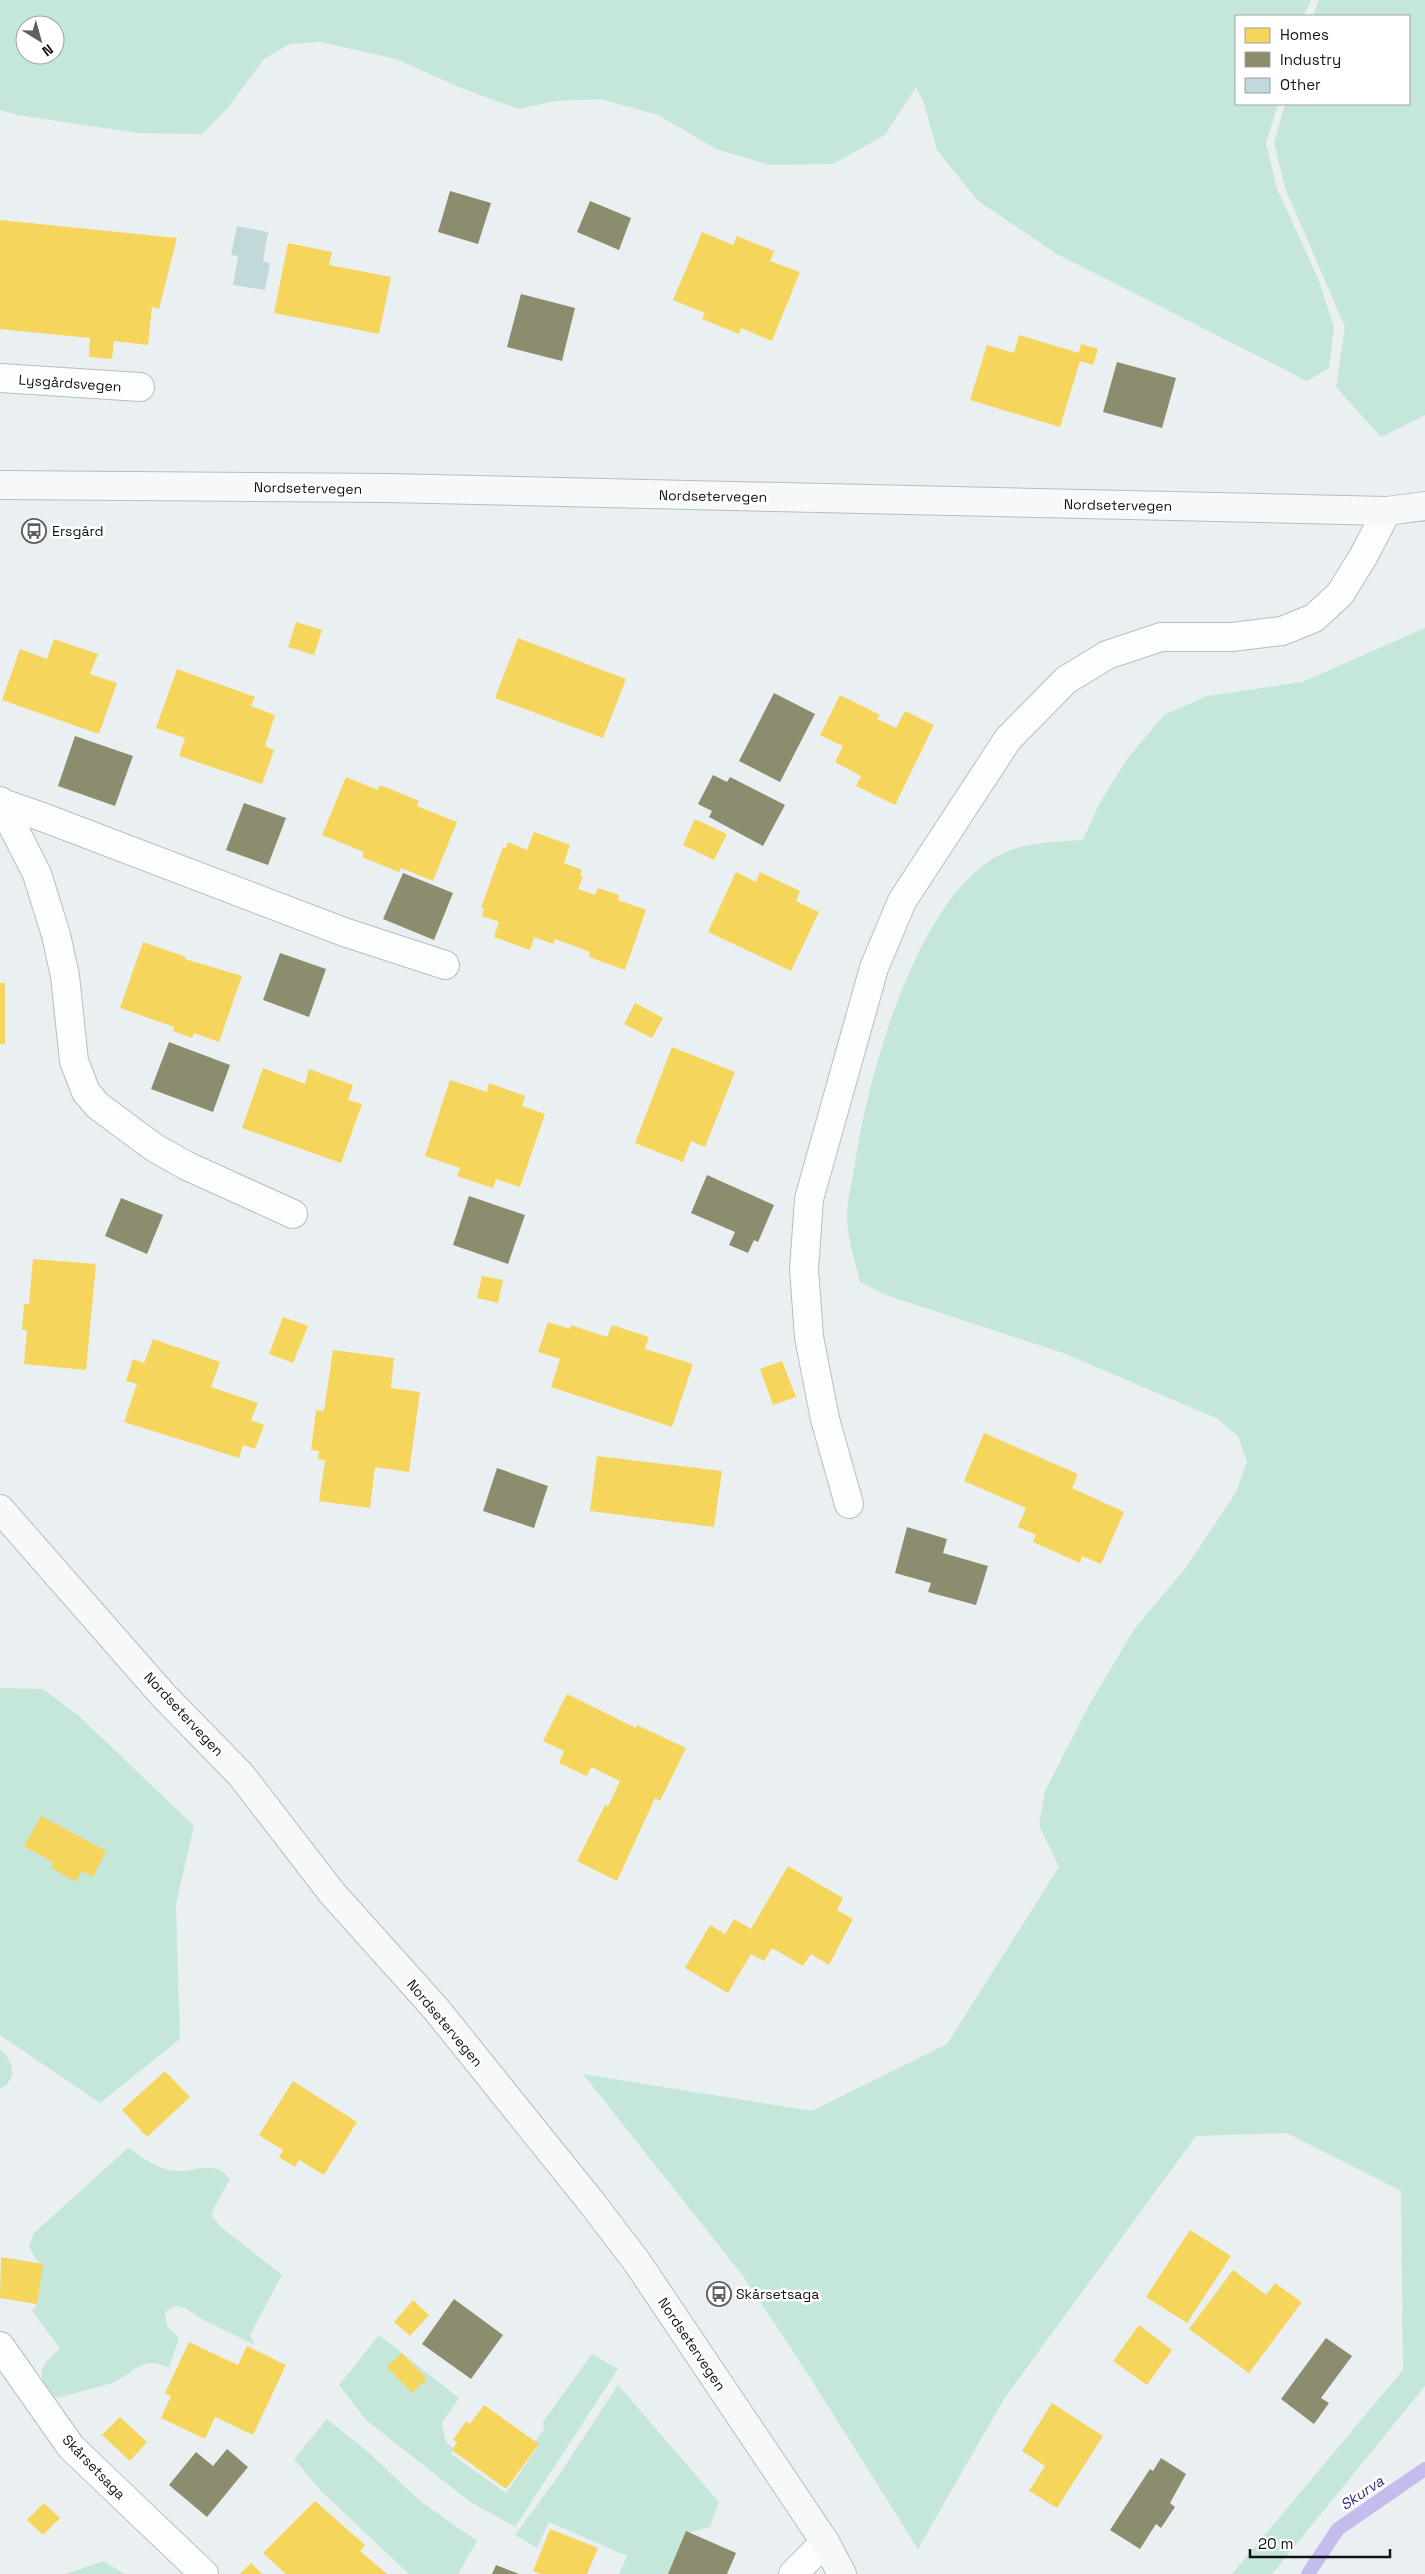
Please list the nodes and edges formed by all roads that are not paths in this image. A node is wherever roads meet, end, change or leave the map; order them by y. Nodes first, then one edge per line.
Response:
1 (0, 378) edge
2 (140, 387) dead end
3 (0, 485) edge
4 (1425, 506) edge
5 (1387, 511) junction
6 (1, 802) edge
7 (446, 965) dead end
8 (294, 1214) dead end
9 (849, 1504) dead end
10 (0, 1509) edge
11 (0, 2346) edge
12 (825, 2542) junction
13 (204, 2574) edge
14 (793, 2574) edge
15 (842, 2574) edge

1 - 2 street, Lysgårdsvegen
3 - 5 main road, Nordsetervegen
4 - 5 main road, Nordsetervegen
5 - 9 street
6 - 7 street
6 - 8 street
10 - 12 main road, Nordsetervegen
11 - 13 street, Skårsetsaga
12 - 14 street
12 - 15 main road, Nordsetervegen

